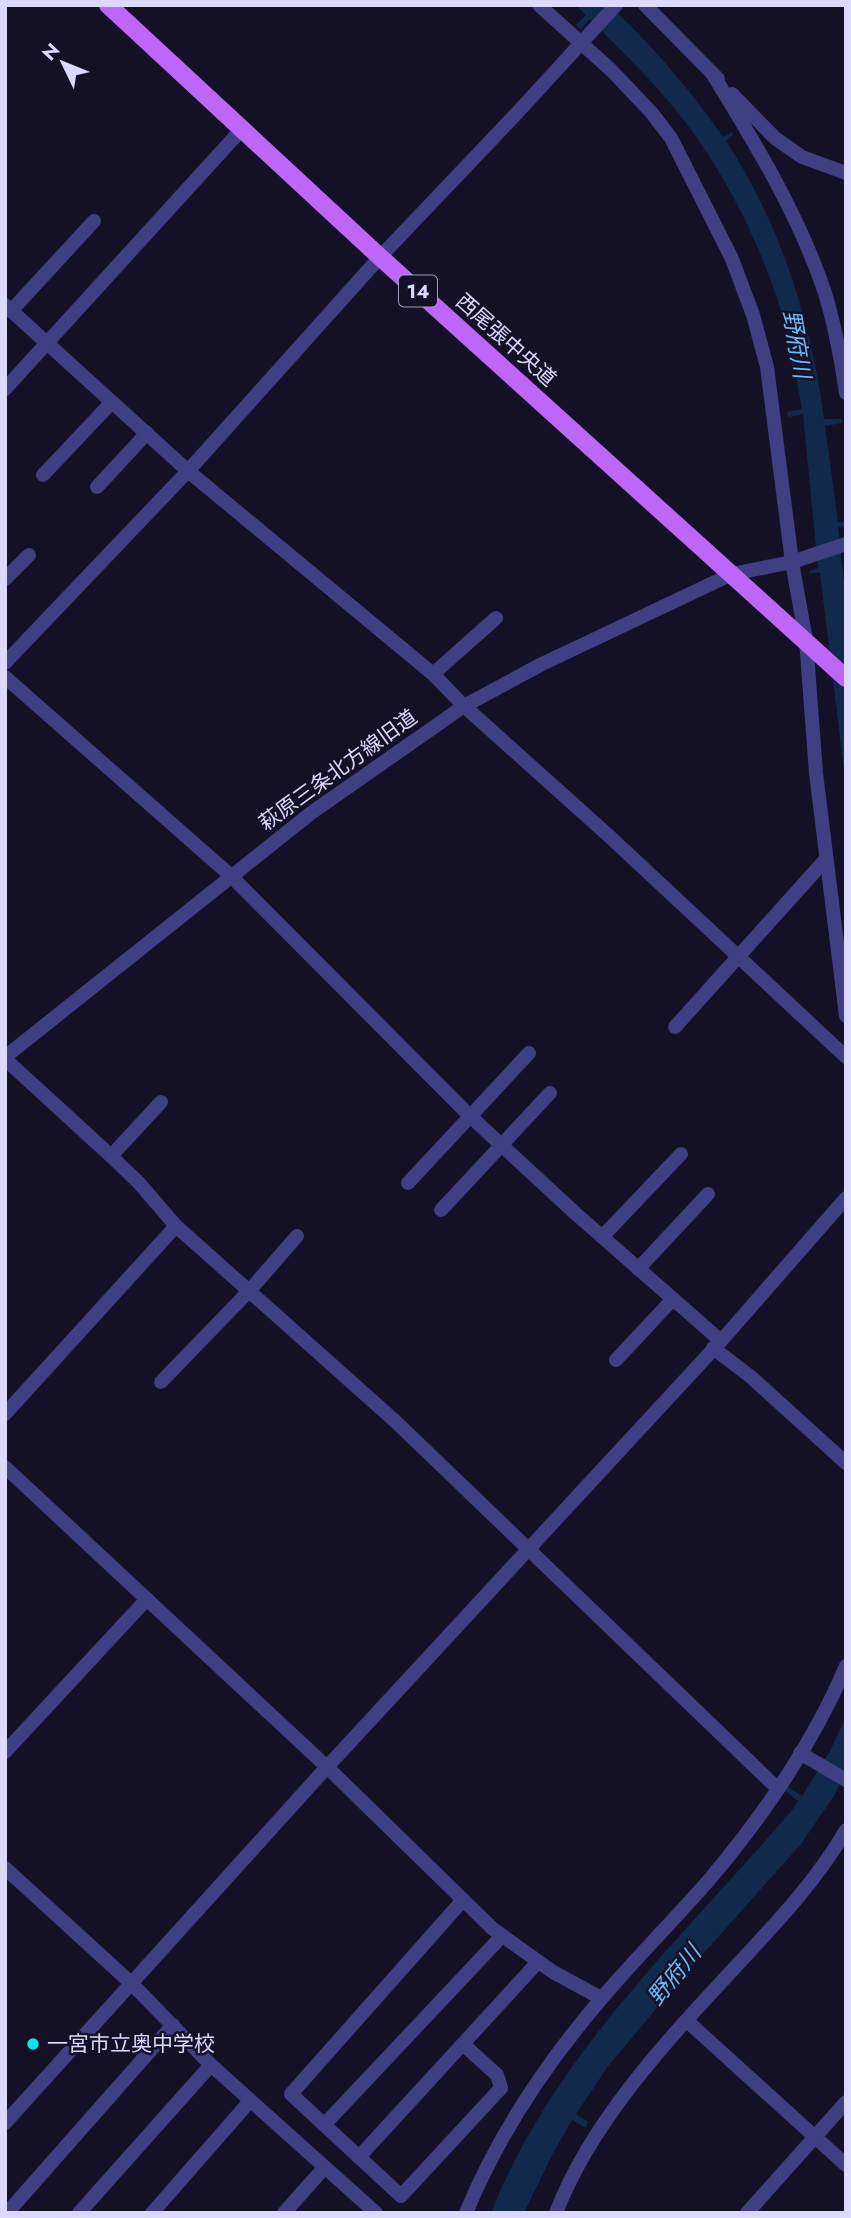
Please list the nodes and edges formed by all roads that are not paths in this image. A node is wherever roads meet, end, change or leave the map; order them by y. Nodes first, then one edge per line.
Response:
1 (108, 5) edge
2 (539, 5) edge
3 (616, 5) edge
4 (645, 5) edge
5 (582, 43) junction
6 (712, 74) junction
7 (242, 129) junction
8 (846, 173) edge
9 (94, 221) dead end
10 (380, 257) junction
11 (8, 308) edge
12 (48, 344) junction
13 (5, 389) edge
14 (846, 393) edge
15 (111, 402) junction
16 (146, 433) junction
17 (188, 471) junction
18 (43, 475) dead end
19 (97, 487) dead end
20 (846, 544) edge
21 (29, 555) dead end
22 (795, 561) junction
23 (732, 574) junction
24 (5, 579) edge
25 (496, 618) dead end
26 (806, 640) junction
27 (5, 663) edge
28 (433, 674) junction
29 (5, 677) edge
30 (846, 678) edge
31 (464, 706) junction
32 (826, 859) junction
33 (230, 875) junction
34 (738, 958) junction
35 (846, 1016) edge
36 (675, 1027) dead end
37 (529, 1053) dead end
38 (846, 1057) edge
39 (5, 1058) edge
40 (551, 1093) dead end
41 (161, 1102) dead end
42 (470, 1116) junction
43 (502, 1146) junction
44 (681, 1153) dead end
45 (111, 1156) junction
46 (408, 1183) dead end
47 (708, 1194) dead end
48 (846, 1198) edge
49 (441, 1210) dead end
50 (176, 1226) junction
51 (297, 1236) dead end
52 (602, 1237) junction
53 (638, 1269) junction
54 (250, 1290) junction
55 (673, 1299) junction
56 (717, 1345) junction
57 (616, 1360) dead end
58 (161, 1382) dead end
59 (5, 1414) edge
60 (846, 1462) edge
61 (5, 1467) edge
62 (527, 1549) junction
63 (147, 1599) junction
64 (846, 1666) edge
65 (5, 1752) edge
66 (802, 1754) junction
67 (327, 1767) junction
68 (846, 1780) edge
69 (777, 1788) junction
70 (846, 1830) edge
71 (5, 1868) edge
72 (463, 1900) junction
73 (502, 1936) junction
74 (538, 1962) junction
75 (132, 1984) junction
76 (601, 1998) junction
77 (687, 2021) junction
78 (173, 2025) junction
79 (464, 2045) junction
80 (211, 2065) junction
81 (250, 2101) junction
82 (846, 2102) edge
83 (5, 2123) edge
84 (324, 2125) junction
85 (814, 2136) junction
86 (359, 2157) junction
87 (846, 2165) edge
88 (324, 2168) junction
89 (7, 2213) edge
90 (79, 2213) edge
91 (152, 2213) edge
92 (284, 2213) edge
93 (376, 2213) edge
94 (466, 2213) edge
95 (556, 2213) edge
96 (747, 2213) edge

1 - 7 main road, 西尾張中央道 / 14
2 - 5 street
3 - 5 street
4 - 6 street
5 - 10 street
5 - 22 street
6 - 8 street
6 - 14 street
7 - 10 main road, 西尾張中央道 / 14
7 - 12 street
9 - 11 street
10 - 17 street
10 - 23 main road, 西尾張中央道 / 14
11 - 12 street
12 - 13 street
12 - 15 street
15 - 16 street
15 - 18 street
16 - 17 street
16 - 19 street
17 - 27 street
17 - 28 street
20 - 22 street, 萩原三条北方線旧道
21 - 24 street
22 - 23 street, 萩原三条北方線旧道
22 - 26 street
23 - 26 main road, 西尾張中央道 / 14
23 - 31 street, 萩原三条北方線旧道
25 - 28 street
26 - 30 main road, 西尾張中央道 / 14
26 - 32 street
28 - 31 street
29 - 33 street
31 - 33 street, 萩原三条北方線旧道
31 - 34 street
32 - 34 street
32 - 35 street
33 - 39 street, 萩原三条北方線旧道
33 - 42 street
34 - 36 street
34 - 38 street
37 - 42 street
39 - 45 street
40 - 43 street
41 - 45 street
42 - 43 street
42 - 46 street
43 - 49 street
43 - 52 street
44 - 52 street
45 - 50 street
47 - 53 street
48 - 56 street
50 - 54 street
50 - 59 street
51 - 54 street
52 - 53 street
53 - 55 street
54 - 58 street
54 - 62 street
55 - 56 street
55 - 57 street
56 - 60 street
56 - 62 street
61 - 63 street
62 - 67 street
62 - 69 street
63 - 65 street
63 - 67 street
64 - 66 street
66 - 68 street
66 - 69 street
67 - 72 street
67 - 75 street
69 - 76 street
70 - 77 street
71 - 75 street
72 - 73 street
72 - 84 street
73 - 74 street
73 - 84 street
74 - 76 street
74 - 79 street
75 - 78 street
75 - 83 street
76 - 94 street
77 - 85 street
77 - 95 street
78 - 80 street
78 - 89 street
79 - 86 street
79 - 86 street
80 - 81 street
80 - 90 street
81 - 88 street
81 - 91 street
82 - 85 street
84 - 86 street
85 - 87 street
85 - 96 street
88 - 92 street
88 - 93 street

